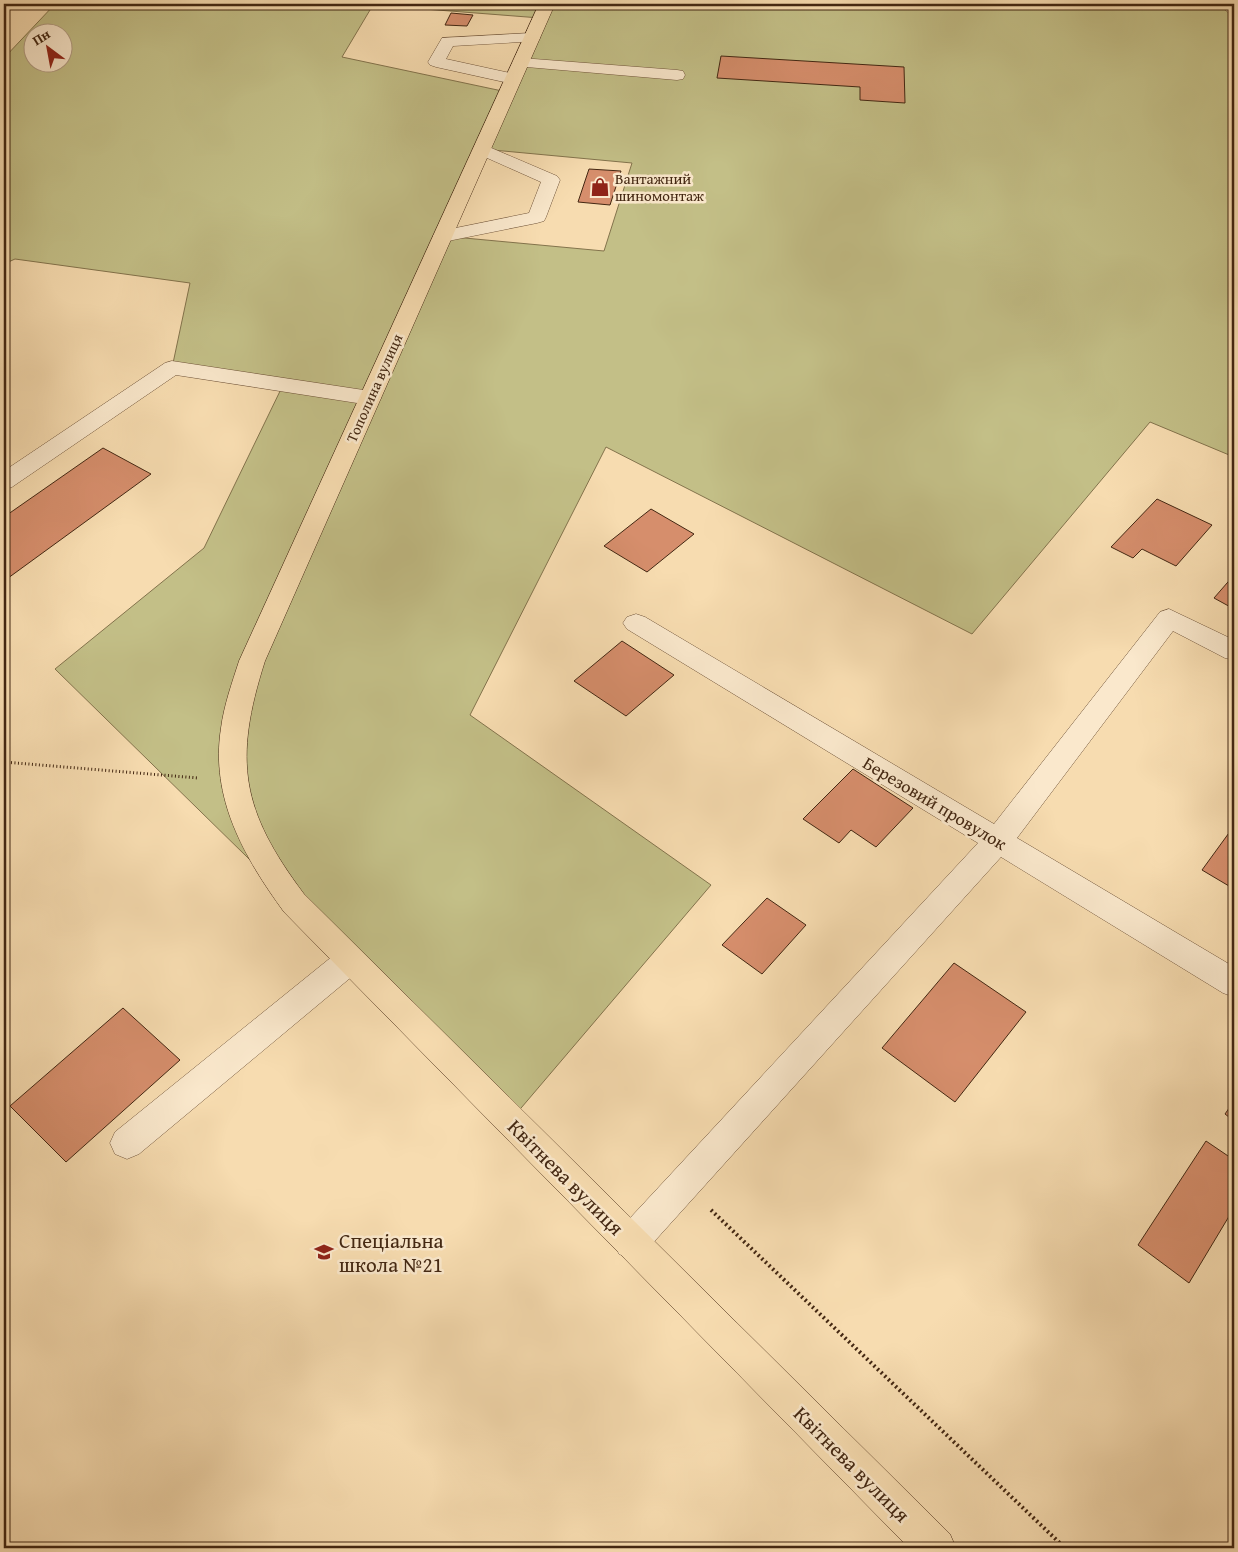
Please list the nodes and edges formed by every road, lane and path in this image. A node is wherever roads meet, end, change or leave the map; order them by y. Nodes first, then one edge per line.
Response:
1 (547, 4) edge
2 (1227, 4) edge
3 (1234, 9) edge
4 (532, 38) junction
5 (517, 71) junction
6 (677, 75) dead end
7 (482, 149) junction
8 (443, 236) junction
9 (370, 398) junction
10 (4, 482) edge
11 (636, 623) dead end
12 (1234, 651) edge
13 (4, 762) edge
14 (234, 780) junction
15 (998, 841) junction
16 (350, 960) junction
17 (1234, 983) edge
18 (127, 1143) dead end
19 (684, 1184) junction
20 (631, 1242) junction
21 (936, 1548) edge
22 (1065, 1548) edge

1 - 4 main road, Тополина вулиця
2 - 3 street
4 - 5 main road, Тополина вулиця
4 - 5 street
5 - 6 street
5 - 7 main road, Тополина вулиця
7 - 8 main road, Тополина вулиця
7 - 8 street
8 - 9 main road, Тополина вулиця
9 - 10 street
9 - 14 main road, Тополина вулиця
11 - 15 street, Березовий провулок
12 - 15 street
13 - 14 path
14 - 16 main road, Квітнева вулиця
15 - 17 street, Березовий провулок
15 - 19 street
16 - 18 street
16 - 20 main road, Квітнева вулиця
19 - 20 street
19 - 22 path
20 - 21 main road, Квітнева вулиця

